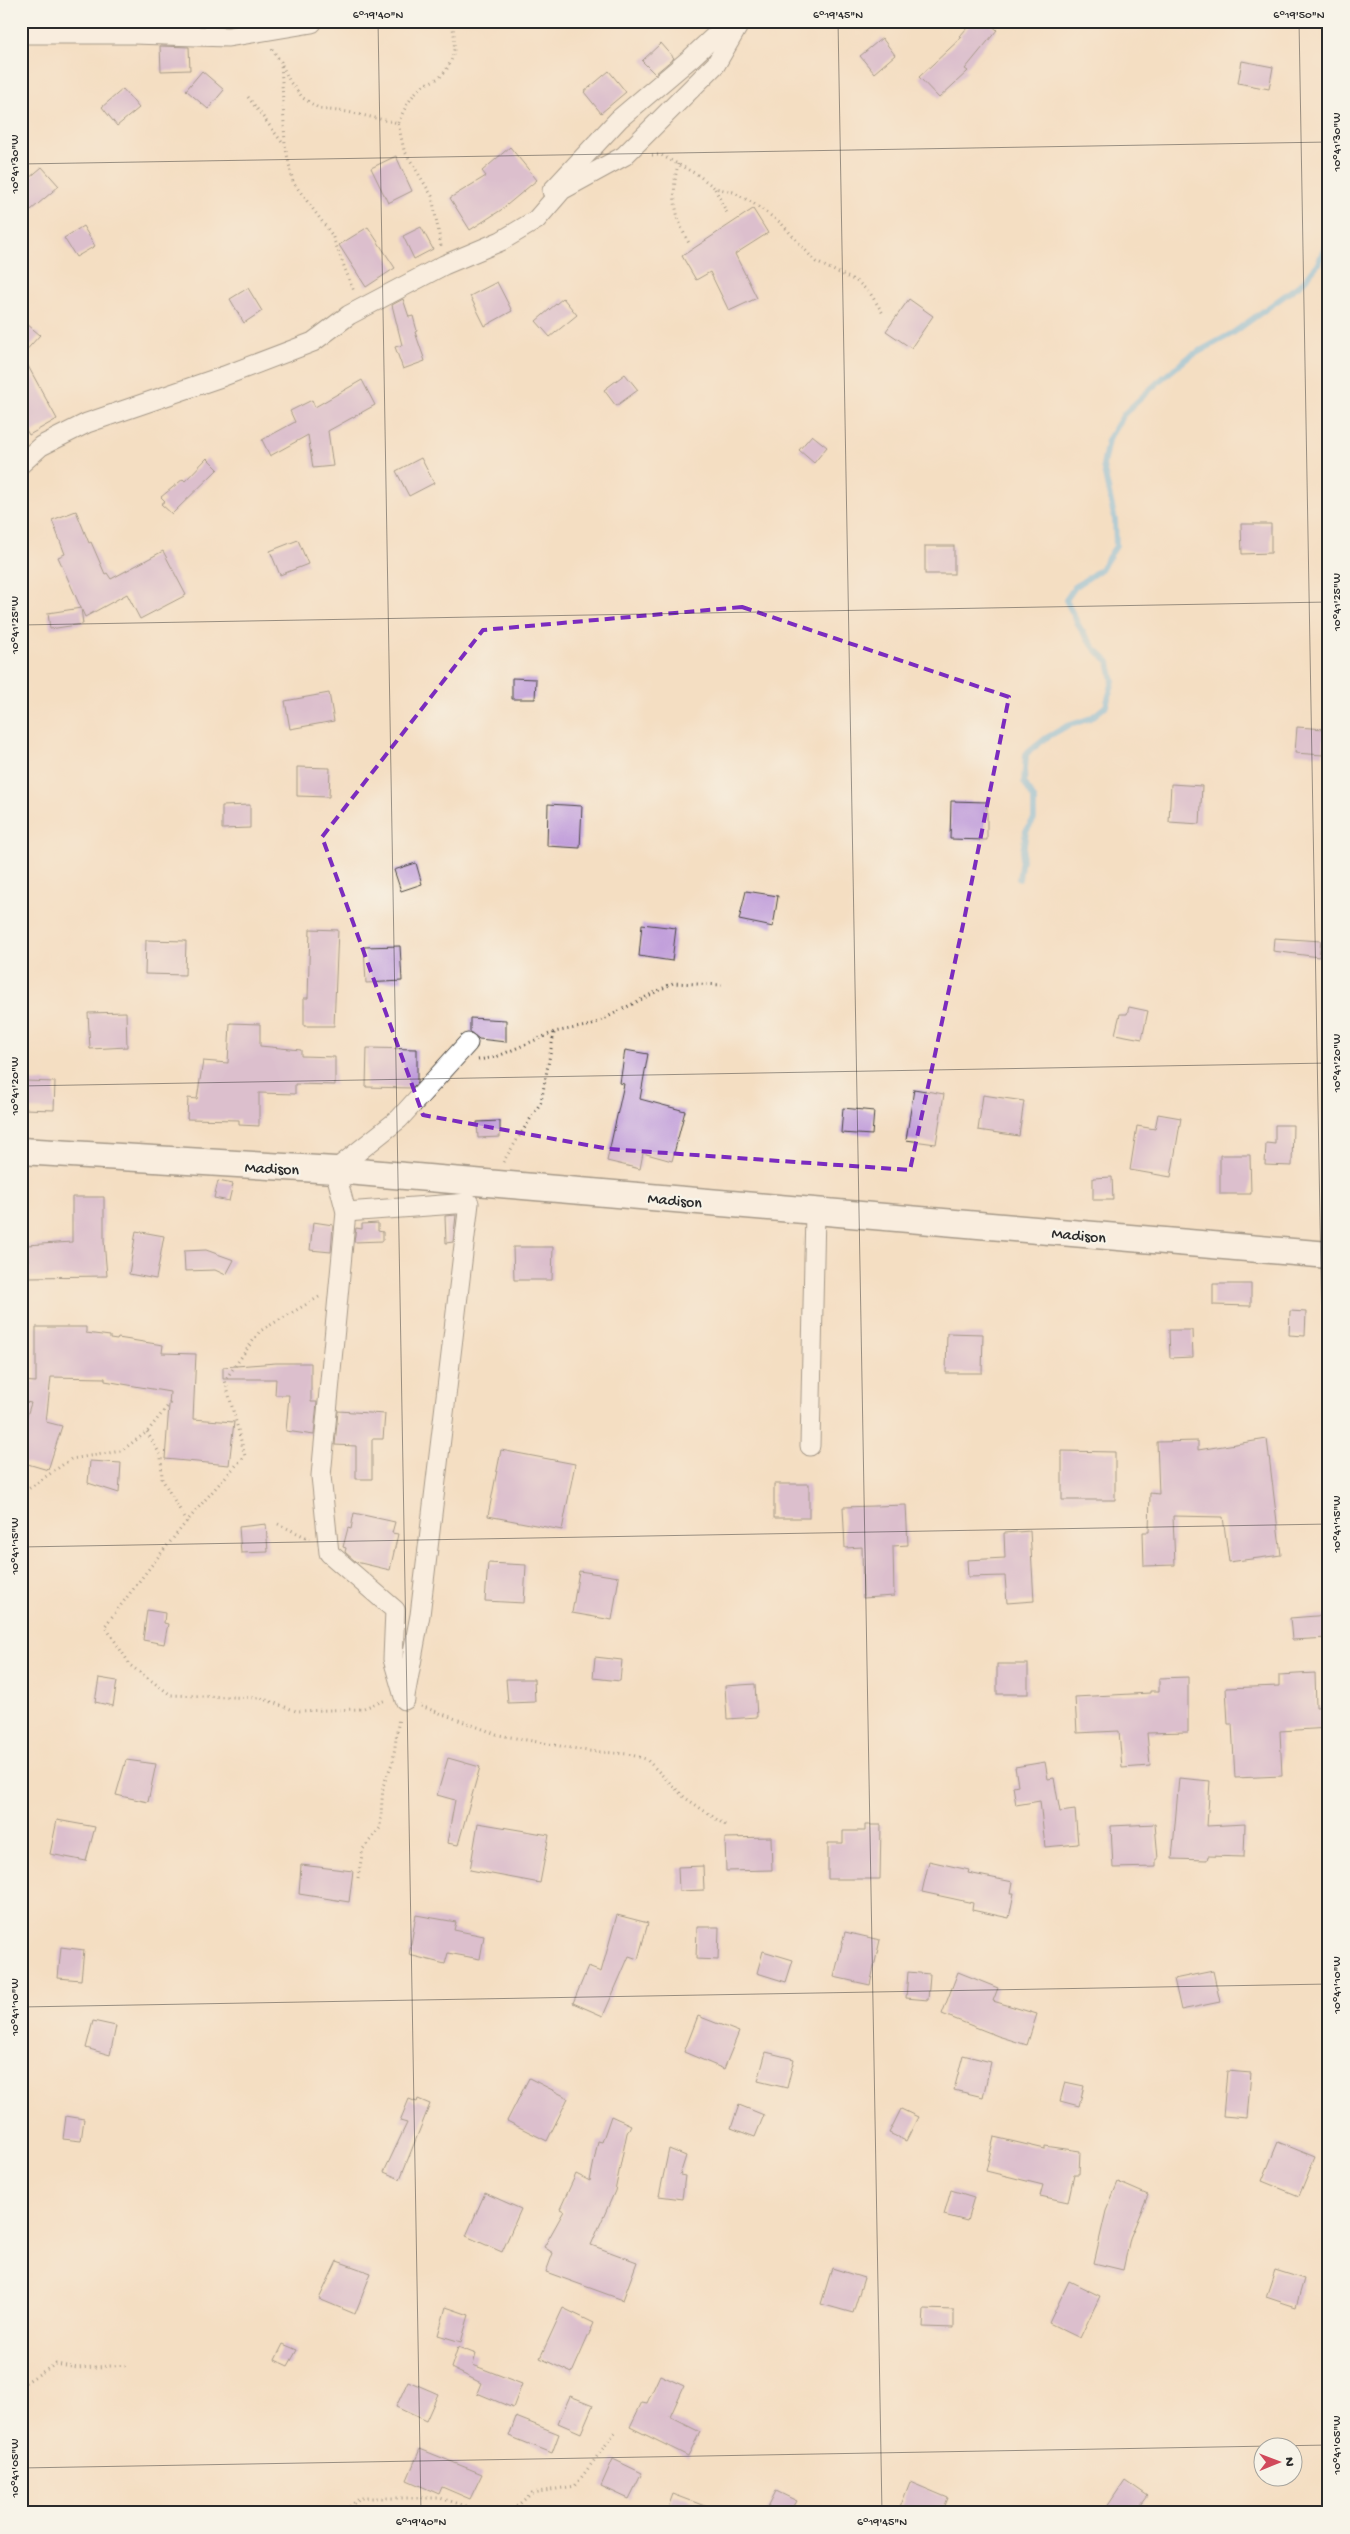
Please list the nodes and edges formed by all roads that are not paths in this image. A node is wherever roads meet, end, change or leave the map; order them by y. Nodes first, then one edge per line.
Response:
1 (725, 21) edge
2 (741, 21) edge
3 (312, 23) dead end
4 (21, 34) edge
5 (520, 229) junction
6 (21, 464) edge
7 (468, 1043) dead end
8 (21, 1151) edge
9 (335, 1170) junction
10 (346, 1212) junction
11 (815, 1212) junction
12 (1329, 1255) edge
13 (810, 1446) dead end

1 - 5 street
2 - 5 street
3 - 4 street
5 - 6 street
7 - 9 street
8 - 9 street, Madison
9 - 10 street
9 - 11 street, Madison
10 - 10 street
11 - 12 street, Madison
11 - 13 street

